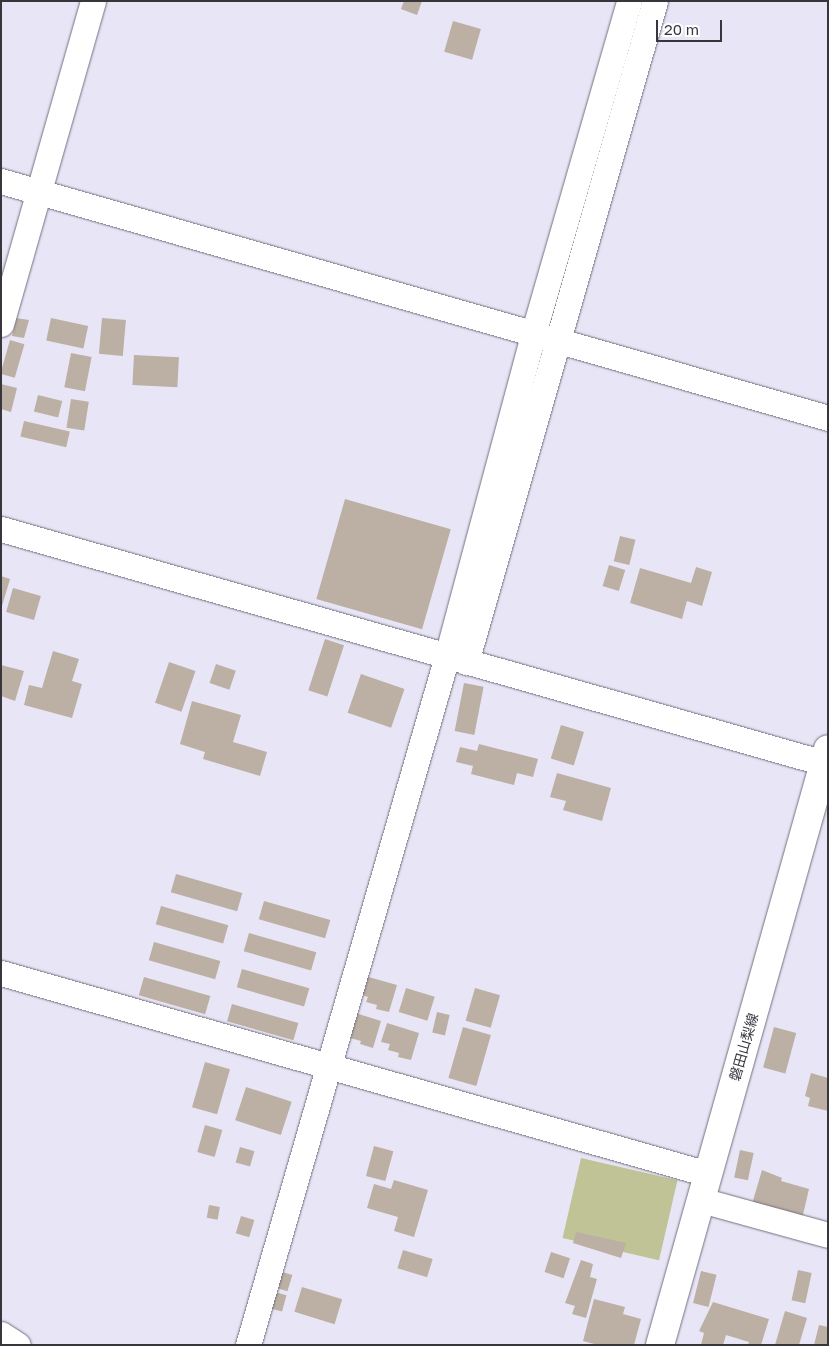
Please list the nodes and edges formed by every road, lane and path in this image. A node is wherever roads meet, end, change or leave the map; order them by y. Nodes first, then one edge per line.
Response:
1 (93, 1) edge
2 (629, 1) edge
3 (655, 1) edge
4 (1, 181) edge
5 (39, 192) junction
6 (1, 324) edge
7 (534, 331) junction
8 (559, 338) junction
9 (828, 418) edge
10 (1, 530) edge
11 (456, 659) junction
12 (826, 756) edge
13 (1, 973) edge
14 (329, 1066) junction
15 (708, 1174) junction
16 (701, 1200) junction
17 (828, 1235) edge
18 (1, 1334) edge
19 (18, 1345) edge
20 (248, 1345) edge
21 (660, 1345) edge

1 - 5 street
2 - 7 street
3 - 8 street
4 - 5 street
5 - 6 street
5 - 7 street
7 - 8 street
7 - 11 street
8 - 9 street
8 - 11 street
10 - 11 street
11 - 12 street
11 - 14 street
12 - 15 main road, 磐田山梨線
13 - 14 street
14 - 15 street
14 - 20 street
15 - 16 main road, 磐田山梨線
16 - 17 street
16 - 21 main road, 磐田山梨線
18 - 19 street

